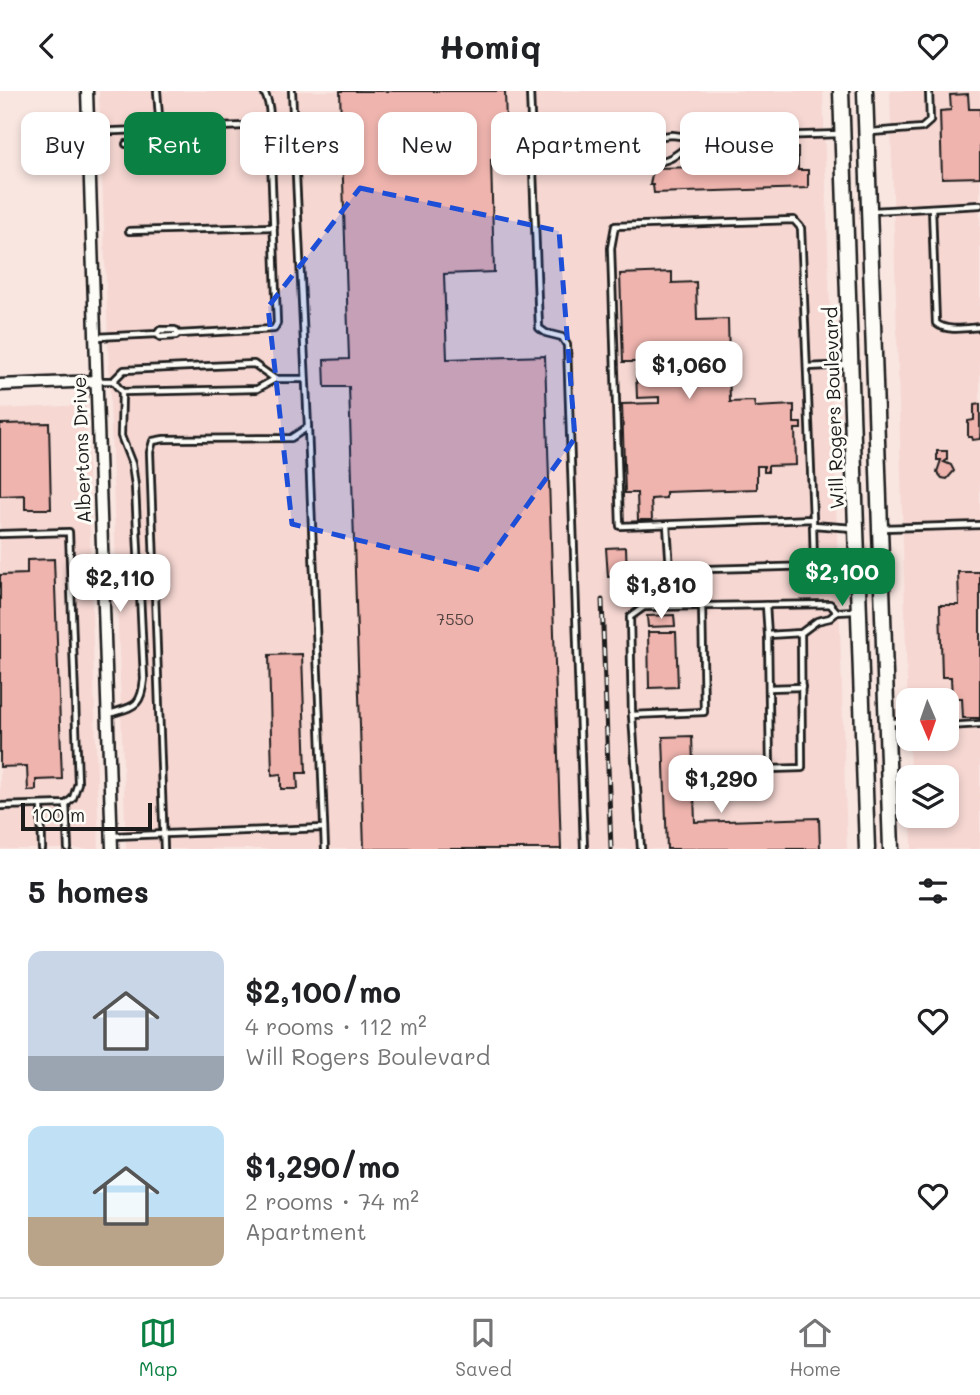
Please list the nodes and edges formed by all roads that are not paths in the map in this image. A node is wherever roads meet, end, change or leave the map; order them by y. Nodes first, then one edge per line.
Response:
1 (87, 91) edge
2 (157, 91) edge
3 (263, 91) edge
4 (292, 91) edge
5 (530, 91) edge
6 (841, 91) edge
7 (865, 91) edge
8 (929, 91) edge
9 (88, 112) edge
10 (159, 112) edge
11 (270, 112) edge
12 (866, 133) junction
13 (842, 134) junction
14 (799, 135) edge
15 (696, 138) joint
16 (89, 175) edge
17 (272, 175) edge
18 (980, 205) edge
19 (932, 208) junction
20 (869, 211) junction
21 (274, 226) junction
22 (130, 231) dead end
23 (980, 327) edge
24 (95, 337) junction
25 (874, 364) junction
26 (851, 365) junction
27 (807, 367) junction
28 (275, 379) junction
29 (305, 379) junction
30 (97, 381) junction
31 (113, 381) junction
32 (0, 385) edge
33 (122, 392) junction
34 (307, 427) junction
35 (813, 522) junction
36 (667, 525) junction
37 (980, 525) edge
38 (857, 528) junction
39 (880, 528) junction
40 (0, 534) edge
41 (858, 565) junction
42 (814, 566) junction
43 (766, 604) junction
44 (702, 605) junction
45 (860, 610) junction
46 (883, 610) junction
47 (838, 612) junction
48 (802, 633) junction
49 (768, 635) junction
50 (802, 687) junction
51 (769, 688) junction
52 (108, 715) junction
53 (632, 715) junction
54 (863, 722) junction
55 (886, 722) junction
56 (896, 722) edge
57 (980, 724) edge
58 (959, 725) edge
59 (66, 804) junction
60 (41, 805) junction
61 (0, 806) edge
62 (324, 828) junction
63 (163, 835) junction
64 (112, 836) junction
65 (42, 849) edge
66 (68, 849) edge
67 (112, 849) edge
68 (164, 849) edge
69 (325, 849) edge
70 (584, 849) edge
71 (641, 849) edge
72 (867, 849) edge
73 (891, 849) edge

1 - 9 street, Albertons Drive
2 - 10 lane
3 - 11 lane
4 - 29 lane
5 - 70 lane
6 - 13 main road, Will Rogers Boulevard
7 - 12 main road
8 - 12 lane
12 - 13 main road
12 - 20 main road
13 - 14 lane
13 - 26 main road, Will Rogers Boulevard
15 - 15 lane
16 - 24 street, Albertons Drive
17 - 21 lane
18 - 19 lane
19 - 20 lane
19 - 23 lane
20 - 25 main road
21 - 22 lane
21 - 24 lane
24 - 30 street, Albertons Drive
25 - 26 main road
25 - 39 main road
26 - 27 lane
26 - 38 main road, Will Rogers Boulevard
27 - 35 lane
27 - 36 lane
28 - 29 lane
28 - 31 lane
28 - 33 lane
29 - 34 lane
30 - 31 lane
30 - 32 street
30 - 52 street, Albertons Drive
31 - 33 lane
33 - 52 lane
34 - 62 lane
34 - 63 lane
35 - 36 lane
35 - 38 lane
35 - 42 lane
36 - 42 lane
37 - 39 lane
38 - 39 main road
38 - 41 main road, Will Rogers Boulevard
39 - 46 main road
40 - 59 lane
41 - 42 lane
41 - 45 main road, Will Rogers Boulevard
43 - 44 lane
43 - 47 lane
43 - 49 lane
44 - 53 lane
44 - 53 lane
45 - 46 main road
45 - 47 lane
45 - 54 main road, Will Rogers Boulevard
46 - 55 main road
47 - 48 lane
48 - 49 lane
48 - 50 lane
49 - 51 lane
50 - 51 lane
50 - 51 lane
52 - 64 street, Albertons Drive
53 - 71 lane
54 - 55 main road
54 - 72 main road, Will Rogers Boulevard
55 - 56 lane
55 - 73 main road
57 - 58 lane
59 - 60 lane
59 - 66 lane
60 - 61 lane
60 - 65 lane
62 - 63 lane
62 - 69 lane
63 - 64 lane
63 - 68 lane
64 - 67 street, Albertons Drive

